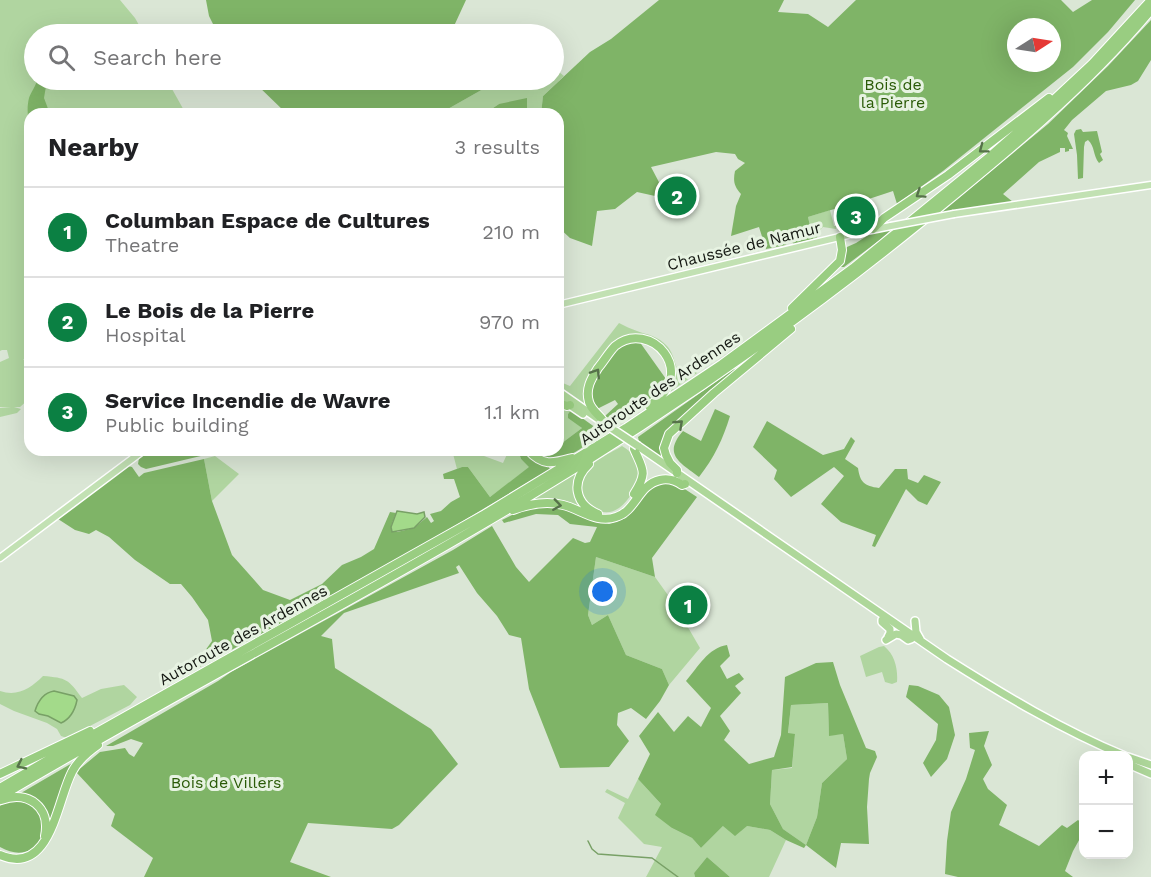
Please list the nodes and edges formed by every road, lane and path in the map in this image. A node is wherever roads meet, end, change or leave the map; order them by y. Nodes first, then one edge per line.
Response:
1 (1150, 0) edge
2 (1151, 10) edge
3 (1063, 91) junction
4 (1151, 185) edge
5 (880, 228) junction
6 (840, 237) junction
7 (564, 304) edge
8 (809, 310) junction
9 (771, 329) junction
10 (707, 370) junction
11 (564, 396) edge
12 (564, 401) edge
13 (564, 405) edge
14 (570, 405) junction
15 (603, 425) junction
16 (613, 433) junction
17 (636, 448) junction
18 (129, 456) edge
19 (136, 456) edge
20 (535, 456) edge
21 (594, 457) junction
22 (572, 458) junction
23 (677, 473) junction
24 (685, 484) junction
25 (485, 514) junction
26 (501, 514) junction
27 (1, 554) edge
28 (882, 620) junction
29 (892, 621) junction
30 (911, 639) junction
31 (928, 646) junction
32 (117, 721) junction
33 (108, 735) junction
34 (1103, 751) edge
35 (1116, 751) edge
36 (1133, 759) edge
37 (1151, 764) edge
38 (1133, 765) edge
39 (1151, 772) edge
40 (0, 774) edge
41 (0, 788) edge
42 (0, 799) edge
43 (0, 854) edge

1 - 3 highway, Autoroute des Ardennes
2 - 8 highway, Autoroute des Ardennes
3 -> 5 highway
3 - 9 highway, Autoroute des Ardennes
4 - 5 main road, Chaussée de Namur, bridge
5 - 6 main road, Chaussée de Namur
6 - 7 main road, Chaussée de Namur
6 - 10 highway
8 - 21 highway, Autoroute des Ardennes
23 -> 8 highway
9 - 10 highway
9 - 25 highway, Autoroute des Ardennes
10 - 16 highway
11 - 15 highway
12 - 14 highway
13 - 14 highway
14 - 15 highway
15 -> 16 highway
15 - 17 highway, bridge
16 - 22 highway
17 - 21 highway
17 - 23 highway
17 - 24 highway
18 - 27 main road
19 - 27 main road
20 - 22 highway
21 - 26 highway, Autoroute des Ardennes
22 - 25 highway
23 - 29 highway
26 -> 24 highway
24 - 28 highway
25 - 32 highway, Autoroute des Ardennes
26 - 33 highway, Autoroute des Ardennes
28 - 30 highway
28 - 30 highway
29 - 31 highway
29 - 31 highway
30 - 34 highway
31 - 35 highway
32 -> 40 highway
32 - 41 highway, Autoroute des Ardennes
33 - 42 highway, Autoroute des Ardennes
33 - 43 highway
36 - 37 highway
38 - 39 highway
42 - 43 highway

